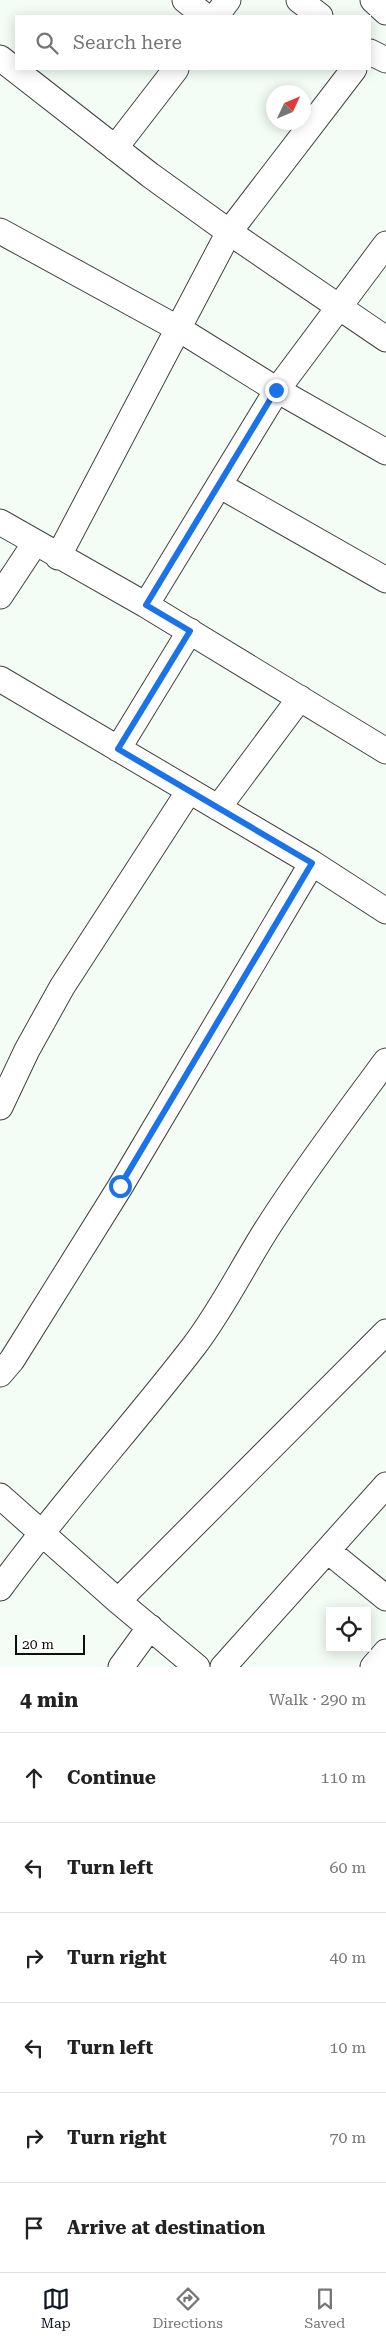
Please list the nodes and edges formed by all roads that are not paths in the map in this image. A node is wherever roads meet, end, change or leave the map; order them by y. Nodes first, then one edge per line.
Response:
1 (185, 0) edge
2 (228, 0) edge
3 (299, 0) edge
4 (373, 0) edge
5 (386, 12) edge
6 (204, 15) edge
7 (217, 15) edge
8 (319, 15) edge
9 (371, 52) edge
10 (0, 58) edge
11 (386, 60) edge
12 (15, 70) edge
13 (15, 70) edge
14 (175, 70) edge
15 (353, 70) edge
16 (115, 148) junction
17 (0, 230) edge
18 (229, 232) junction
19 (386, 244) edge
20 (339, 306) junction
21 (179, 329) junction
22 (386, 339) edge
23 (276, 390) junction
24 (386, 452) edge
25 (219, 485) junction
26 (0, 522) edge
27 (35, 543) junction
28 (58, 557) junction
29 (386, 580) edge
30 (0, 596) edge
31 (146, 605) junction
32 (190, 631) junction
33 (0, 679) edge
34 (300, 698) junction
35 (118, 749) junction
36 (386, 751) edge
37 (189, 791) junction
38 (218, 808) junction
39 (312, 863) junction
40 (386, 911) edge
41 (386, 1061) edge
42 (0, 1108) edge
43 (386, 1332) edge
44 (0, 1374) edge
45 (386, 1485) edge
46 (0, 1496) edge
47 (40, 1532) junction
48 (328, 1551) junction
49 (0, 1588) edge
50 (386, 1598) edge
51 (118, 1601) junction
52 (150, 1628) junction
53 (386, 1652) edge
54 (122, 1667) edge
55 (197, 1667) edge
56 (223, 1667) edge
57 (373, 1667) edge

1 - 6 street
2 - 7 street
3 - 8 street
4 - 5 street
9 - 11 street
10 - 12 street
13 - 16 street
14 - 16 street
15 - 18 street
16 - 18 street
17 - 21 street
18 - 20 street
18 - 21 street
19 - 20 street
20 - 22 street
20 - 23 street
21 - 23 street
21 - 28 street
23 - 24 street
23 - 25 street
25 - 29 street
25 - 31 street
26 - 27 street
27 - 28 street
27 - 30 street
28 - 31 street
31 - 32 street
32 - 34 street
32 - 35 street
33 - 35 street
34 - 36 street
34 - 38 street
35 - 37 street
37 - 38 street
37 - 42 street
38 - 39 street
39 - 40 street
39 - 44 street
41 - 47 street
43 - 51 street
45 - 48 street
46 - 47 street
47 - 49 street
47 - 51 street
48 - 50 street
48 - 56 street
51 - 52 street
52 - 54 street
52 - 55 street
53 - 57 street

